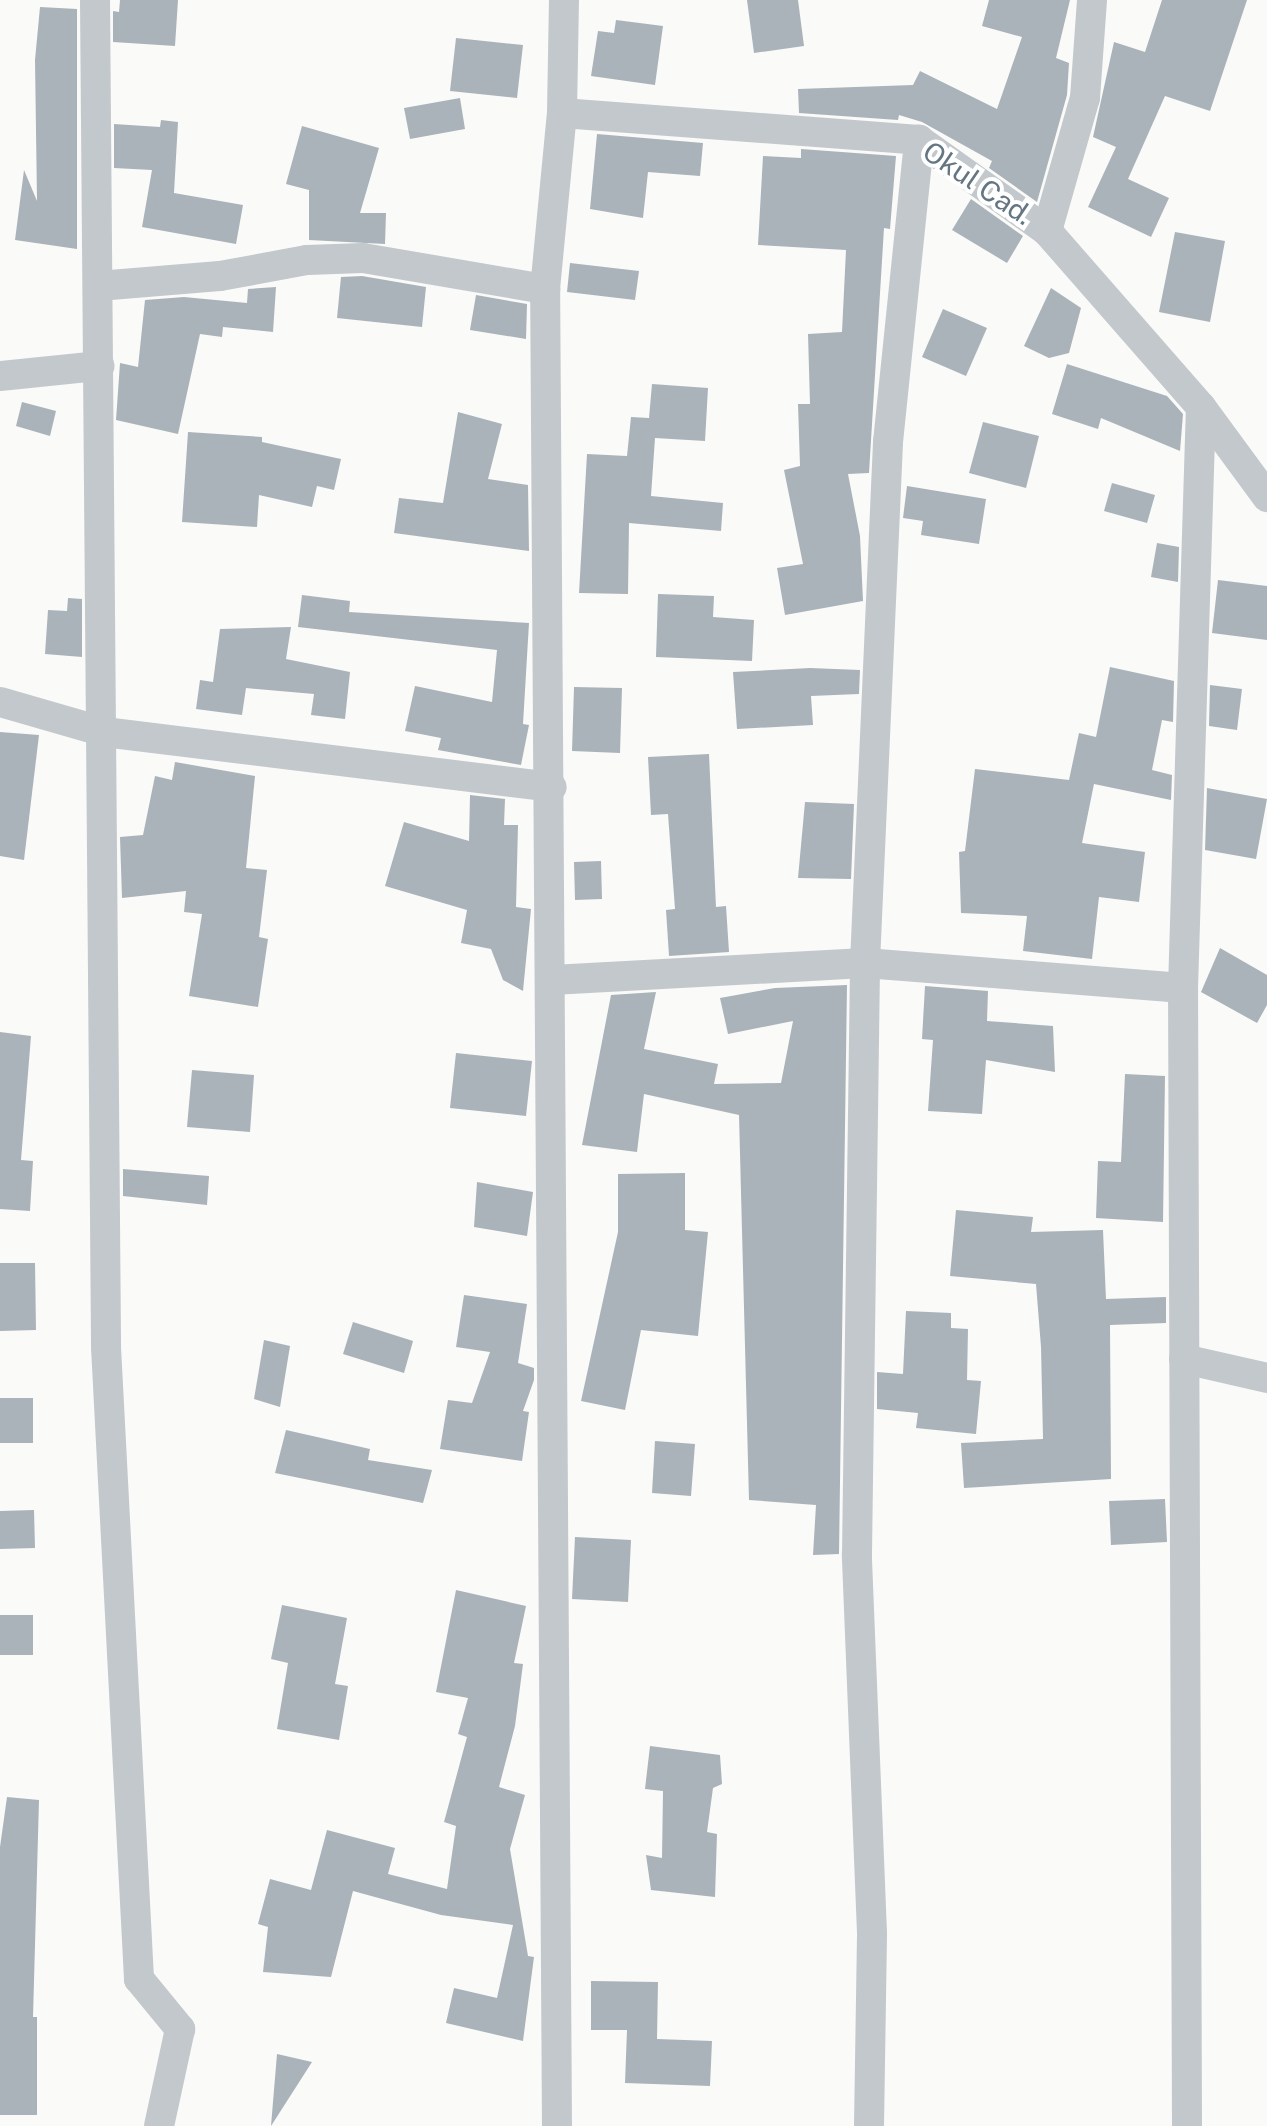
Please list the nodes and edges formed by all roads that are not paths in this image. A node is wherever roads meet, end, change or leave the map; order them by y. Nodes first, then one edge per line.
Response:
1 (95, 0) edge
2 (564, 0) edge
3 (1092, 0) edge
4 (562, 113) junction
5 (919, 140) junction
6 (1047, 231) junction
7 (98, 286) junction
8 (545, 289) junction
9 (99, 366) junction
10 (0, 376) edge
11 (1201, 407) junction
12 (1267, 497) edge
13 (0, 702) edge
14 (104, 732) junction
15 (552, 787) junction
16 (865, 963) junction
17 (552, 980) junction
18 (1183, 988) junction
19 (1184, 1359) junction
20 (1267, 1378) edge
21 (159, 2126) edge
22 (557, 2126) edge
23 (869, 2126) edge
24 (1187, 2126) edge

1 - 7 street
2 - 4 street
3 - 6 street
4 - 5 street, Okul Cad.
4 - 8 street
5 - 6 street, Okul Cad.
5 - 16 street
6 - 11 street, Okul Cad.
7 - 8 street
7 - 9 street
8 - 15 street
9 - 10 street
9 - 14 street
11 - 12 street, Okul Cad.
11 - 18 street
13 - 14 street
14 - 15 street
14 - 21 street
15 - 17 street
16 - 17 street
16 - 18 street
16 - 23 street
17 - 22 street
18 - 19 street
19 - 20 street
19 - 24 street

